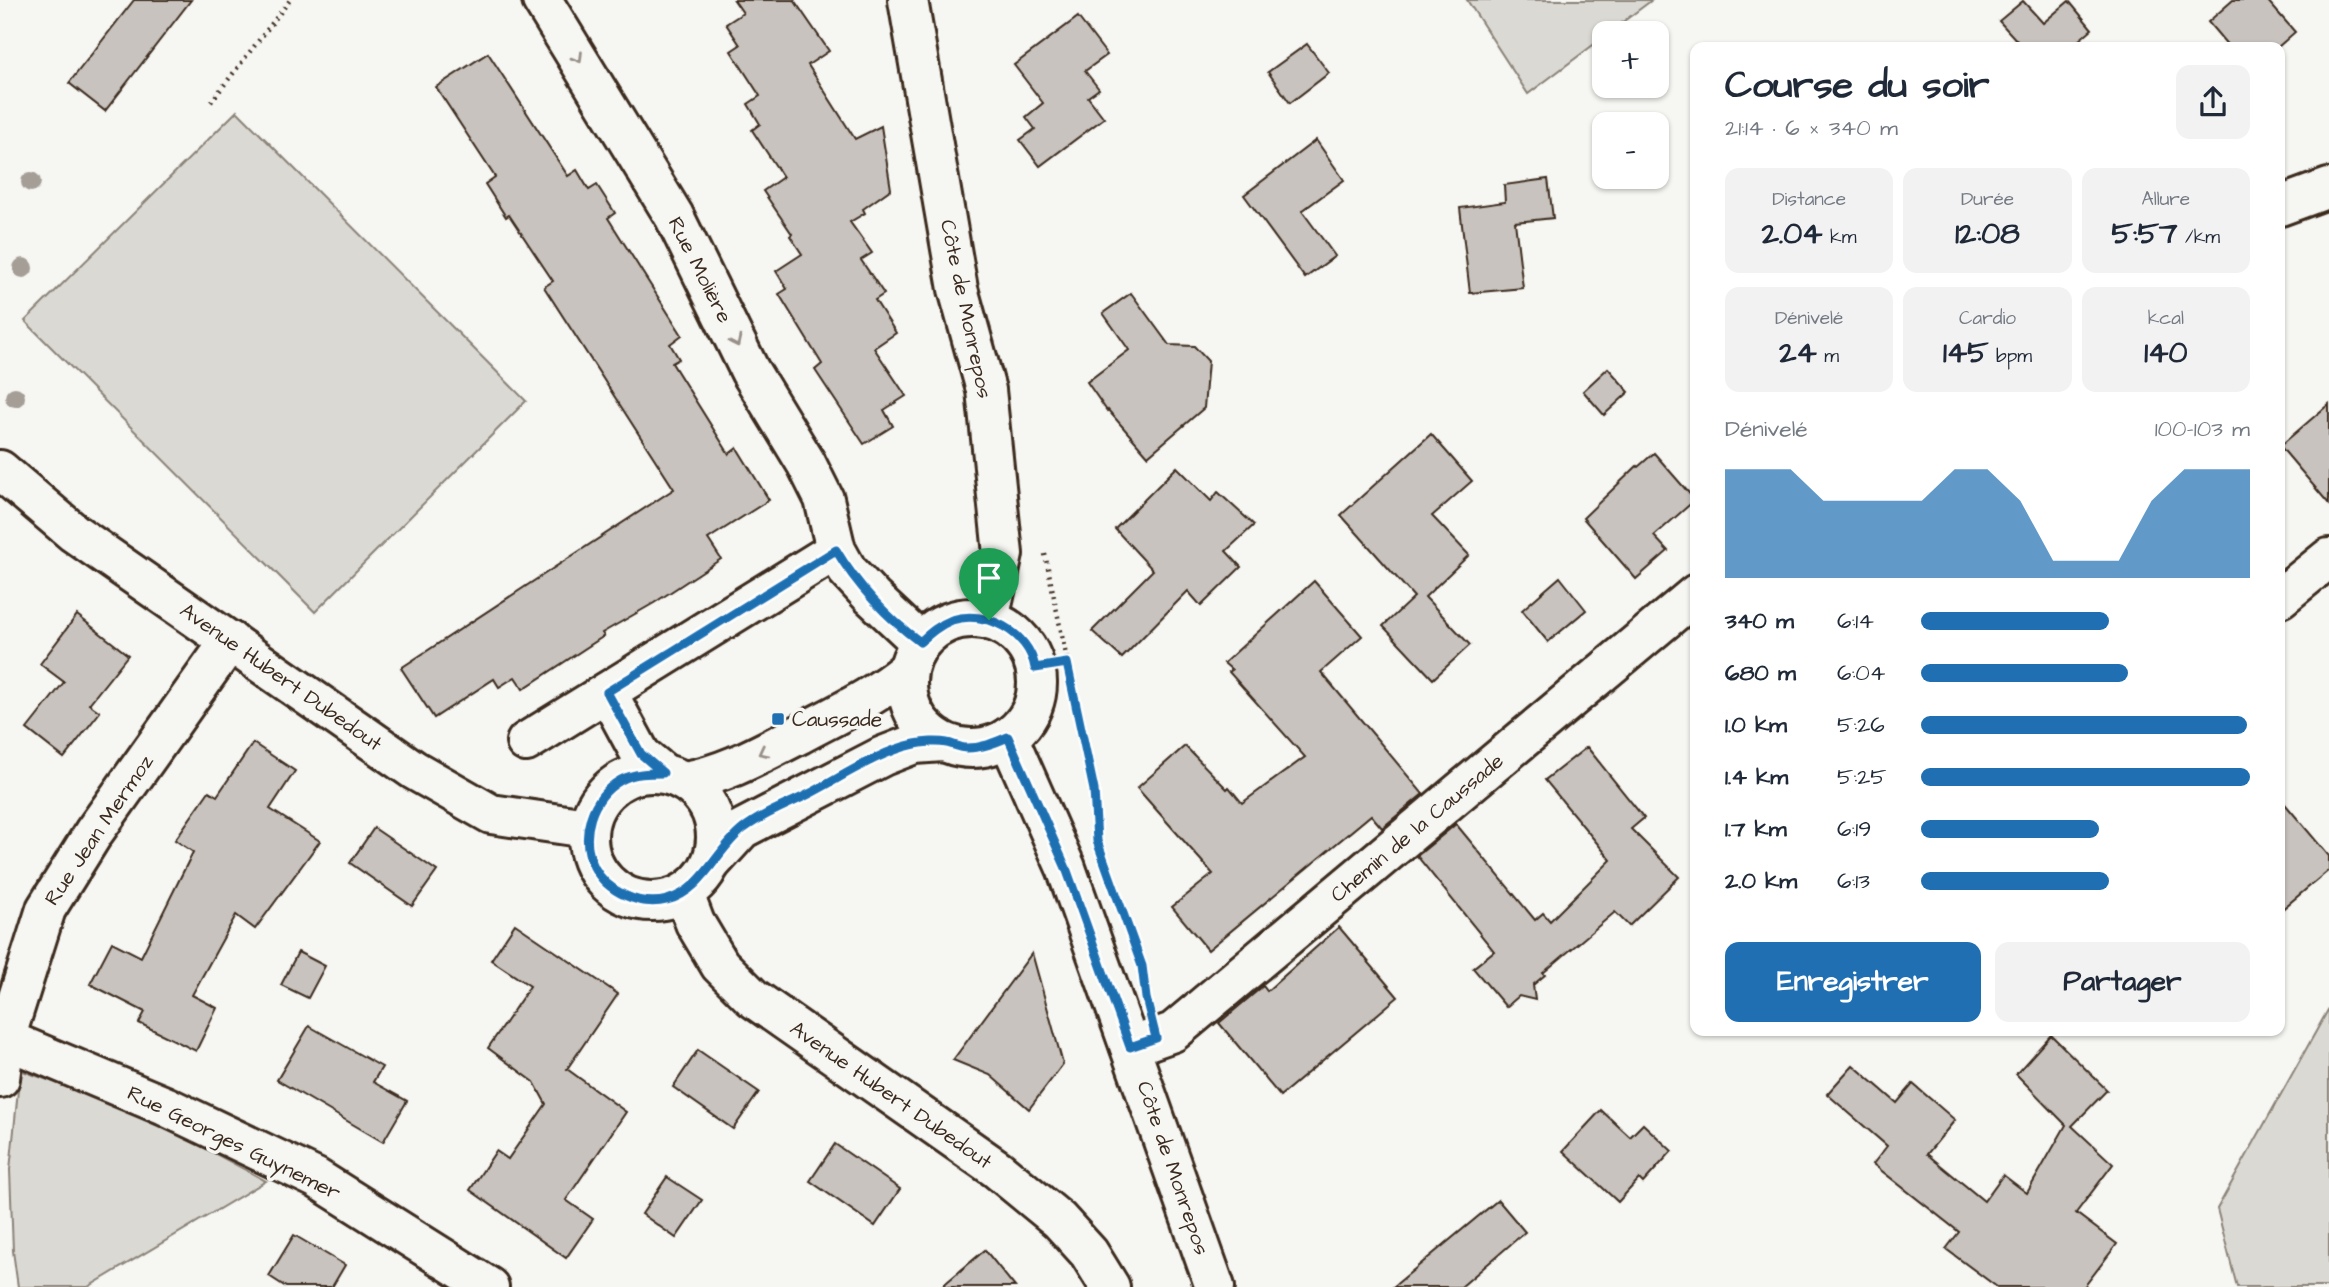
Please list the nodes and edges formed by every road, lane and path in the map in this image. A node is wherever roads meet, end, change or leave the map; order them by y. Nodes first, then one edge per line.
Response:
1 (290, 0) edge
2 (542, 0) edge
3 (908, 0) edge
4 (211, 102) dead end
5 (2329, 188) edge
6 (2285, 204) edge
7 (0, 470) edge
8 (836, 550) junction
9 (2329, 558) edge
10 (2285, 594) edge
11 (1690, 599) edge
12 (989, 620) junction
13 (230, 641) junction
14 (914, 656) junction
15 (1035, 668) junction
16 (607, 692) junction
17 (1008, 737) junction
18 (526, 742) dead end
19 (943, 742) junction
20 (674, 777) junction
21 (587, 828) junction
22 (1097, 841) dead end
23 (712, 863) junction
24 (684, 894) junction
25 (5, 1039) junction
26 (1130, 1047) junction
27 (0, 1078) edge
28 (489, 1287) edge
29 (1110, 1287) edge
30 (1214, 1287) edge

1 - 4 path
2 -> 8 street, Rue Molière
3 - 12 street, Côte de Monrepos
5 - 6 street
7 - 13 street, Avenue Hubert Dubedout
8 - 14 street, Rue Molière
8 - 16 street
9 - 10 street
11 - 26 street, Chemin de la Caussade
12 - 14 street
12 - 15 street
13 - 21 street, Avenue Hubert Dubedout
13 - 25 street, Rue Jean Mermoz
14 - 19 street
14 -> 20 street
15 - 17 street
15 - 22 path
16 - 18 street
16 - 20 street
17 - 19 street
17 - 26 street, Côte de Monrepos
19 - 23 street
20 - 21 street
20 - 23 street
21 - 24 street
23 - 24 street
24 - 29 street, Avenue Hubert Dubedout
25 - 27 street, Rue Jean Mermoz
25 - 28 street, Rue Georges Guynemer
26 - 30 street, Côte de Monrepos

